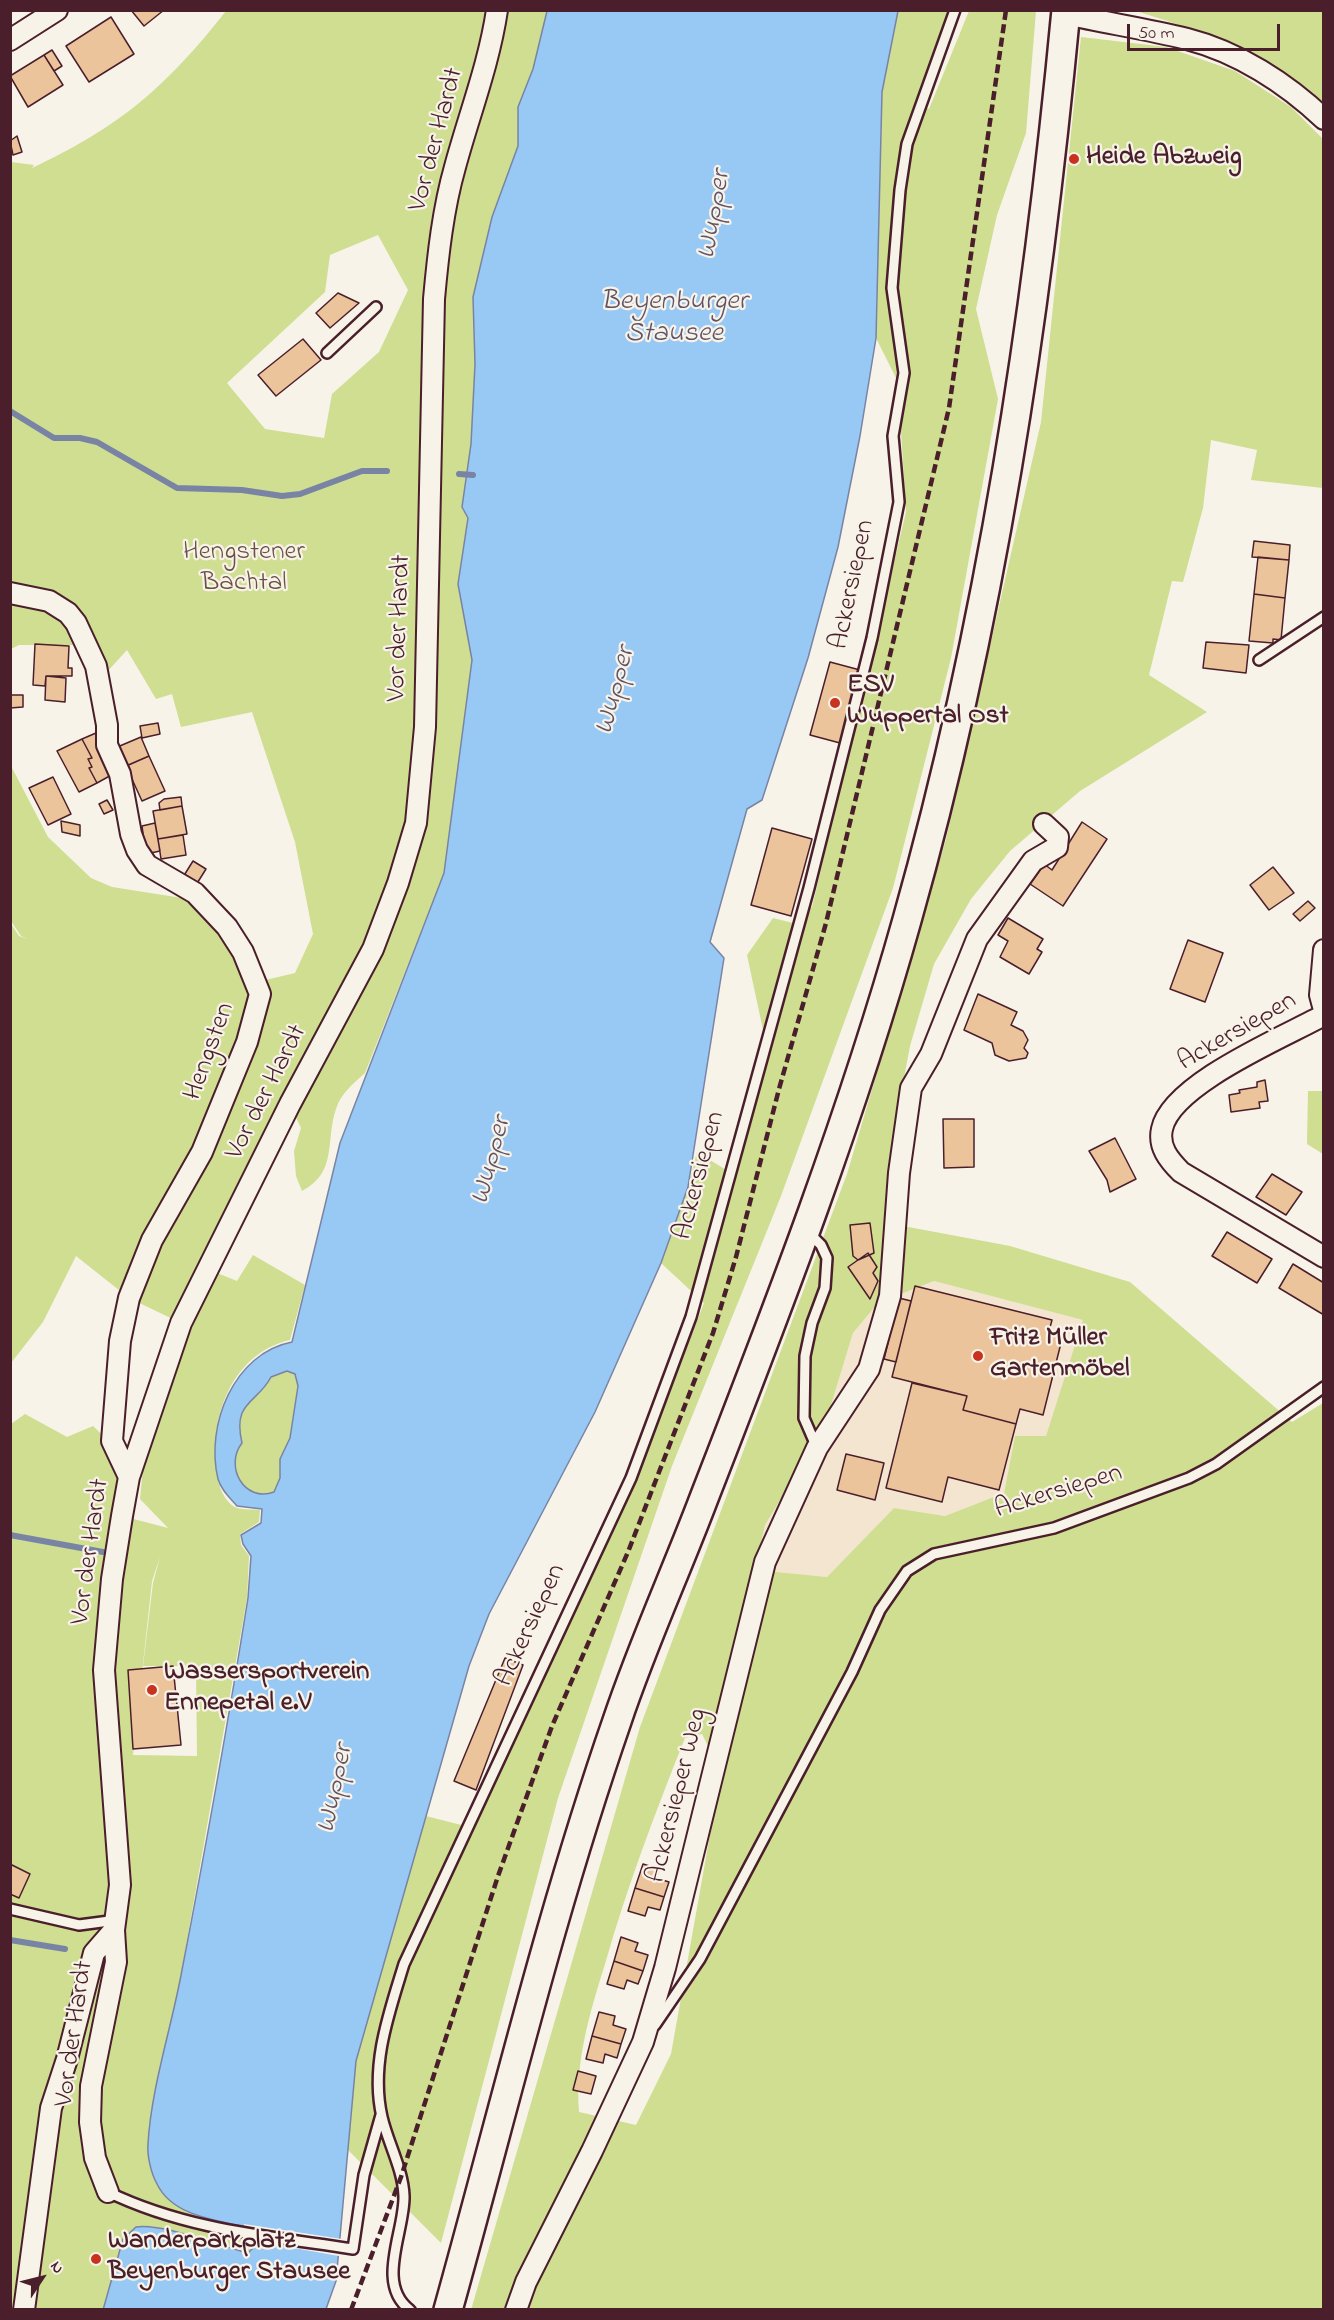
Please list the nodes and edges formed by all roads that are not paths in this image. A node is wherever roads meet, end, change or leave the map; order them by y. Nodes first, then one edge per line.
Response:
1 (57, 10) edge
2 (497, 10) edge
3 (955, 10) edge
4 (1066, 12) edge
5 (10, 40) edge
6 (1323, 119) edge
7 (376, 307) dead end
8 (327, 353) dead end
9 (10, 593) edge
10 (1323, 617) edge
11 (1259, 660) dead end
12 (1044, 824) dead end
13 (1323, 950) edge
14 (1323, 1010) edge
15 (1323, 1016) edge
16 (805, 1229) junction
17 (1323, 1257) edge
18 (1323, 1387) edge
19 (817, 1448) junction
20 (129, 1477) junction
21 (10, 1909) edge
22 (115, 1925) junction
23 (643, 2042) junction
24 (381, 2115) junction
25 (108, 2192) joint
26 (24, 2310) edge
27 (410, 2310) edge
28 (448, 2310) edge
29 (516, 2310) edge

1 - 5 street
2 - 20 street, Vor der Hardt
3 - 24 lane, Ackersiepen
4 - 6 street
4 - 16 main road
7 - 8 lane
9 - 20 street, Hengsten
10 - 11 lane
12 - 19 street
13 - 14 street
15 - 17 street, Ackersiepen
16 - 19 lane
16 - 28 main road
18 - 23 lane, Ackersiepen
19 - 23 street, Ackersieper Weg
20 - 22 street, Vor der Hardt
21 - 22 lane
22 - 25 street, Vor der Hardt
22 - 26 street
23 - 29 street, Ackersiepen
24 - 25 lane
24 - 27 lane, Ackersiepen

